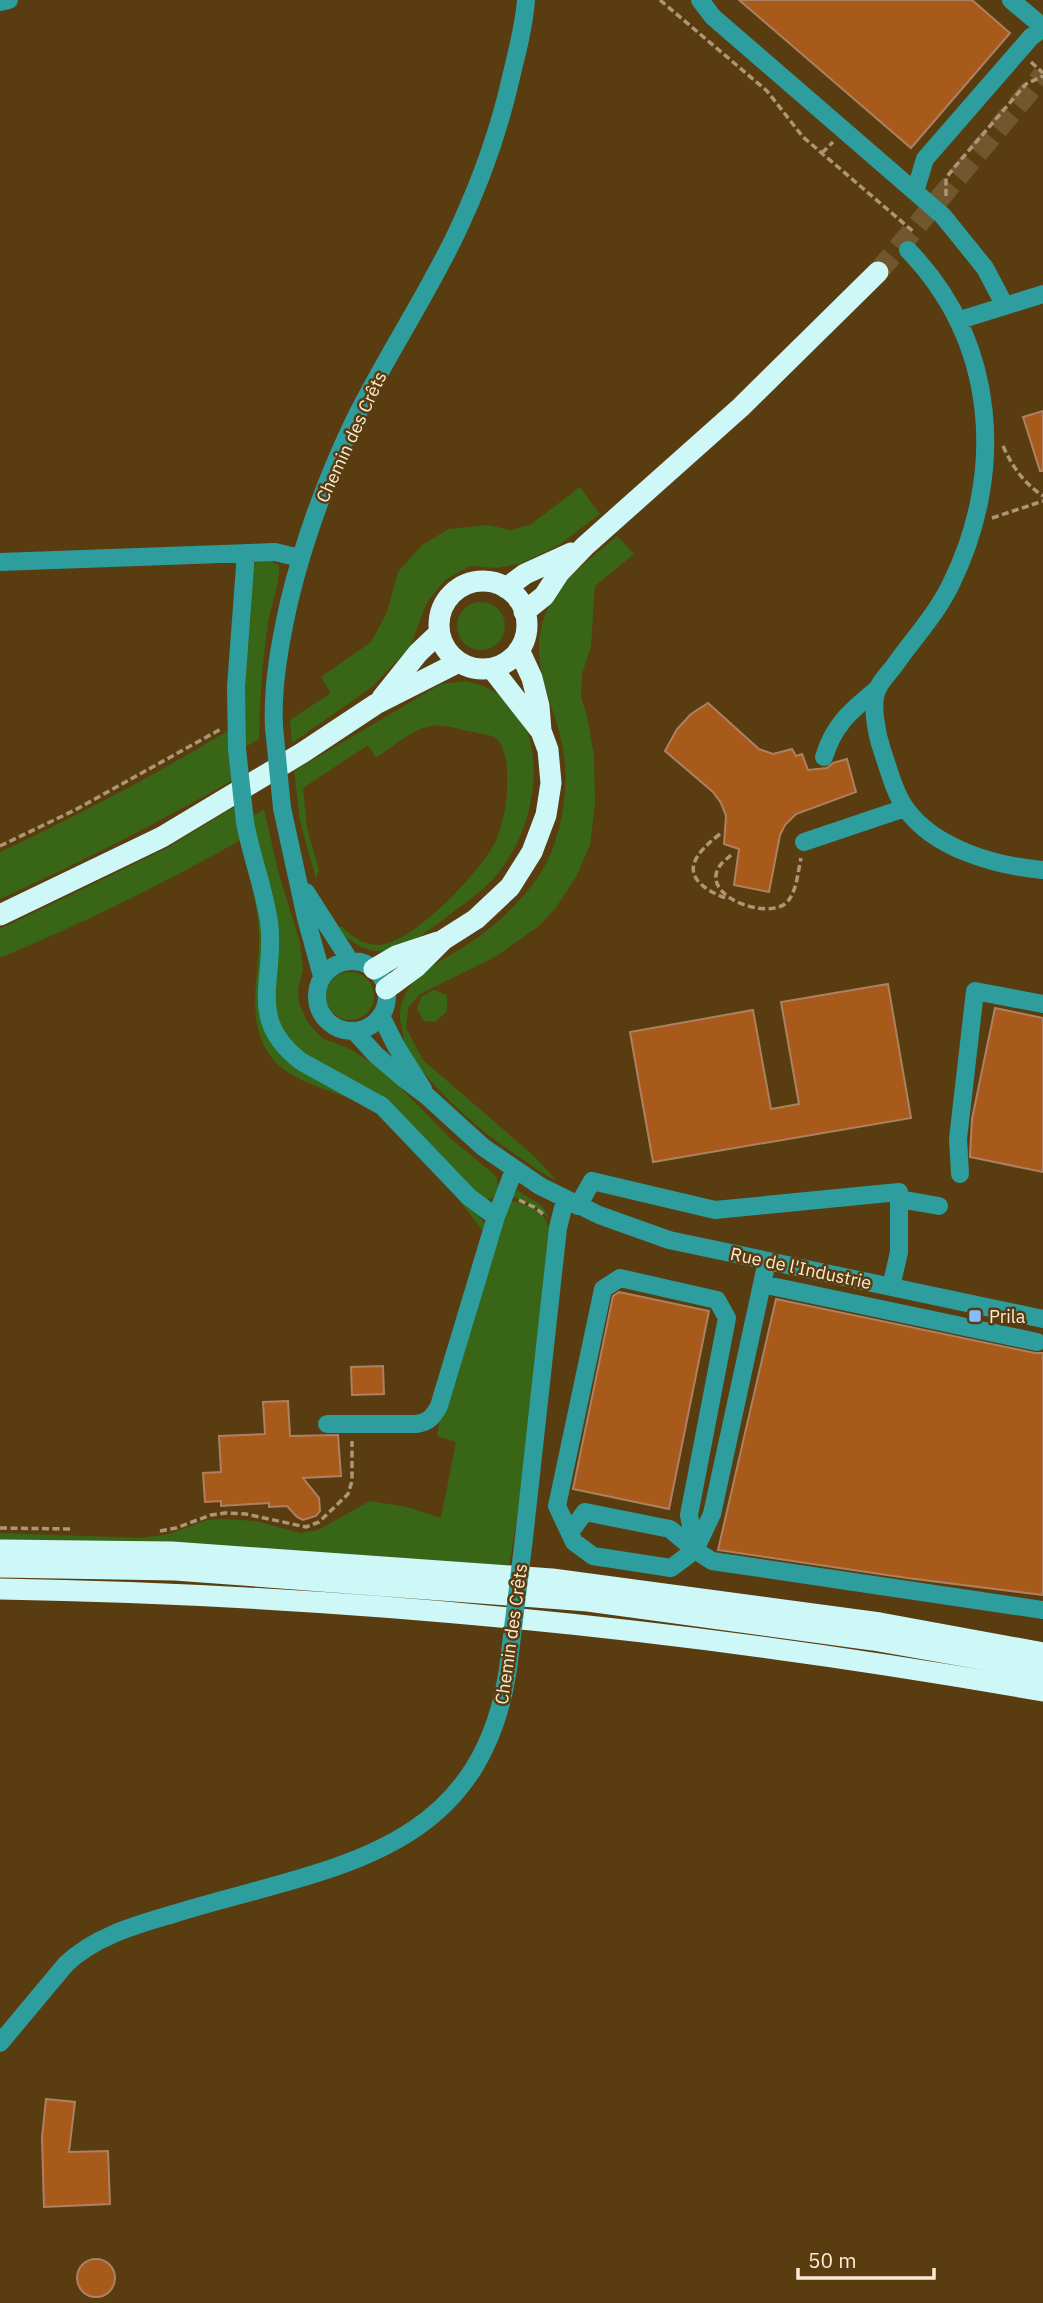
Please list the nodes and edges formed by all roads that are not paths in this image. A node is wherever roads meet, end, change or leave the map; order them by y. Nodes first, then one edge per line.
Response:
1 (9, 0) edge
2 (700, 0) edge
3 (1011, 0) edge
4 (0, 2) edge
5 (528, 5) edge
6 (1043, 28) edge
7 (915, 192) junction
8 (913, 242) road end
9 (878, 272) tunnel mouth
10 (1043, 294) edge
11 (1005, 306) junction
12 (960, 320) junction
13 (585, 546) junction
14 (246, 553) junction
15 (300, 558) junction
16 (0, 562) edge
17 (506, 588) junction
18 (524, 612) junction
19 (439, 633) junction
20 (520, 652) junction
21 (459, 662) junction
22 (493, 670) junction
23 (876, 690) junction
24 (376, 704) junction
25 (541, 731) junction
26 (824, 757) dead end
27 (905, 808) junction
28 (804, 842) road end
29 (1043, 870) edge
30 (299, 880) junction
31 (0, 915) edge
32 (443, 940) junction
33 (350, 961) junction
34 (374, 969) junction
35 (322, 976) junction
36 (386, 989) junction
37 (1043, 1004) edge
38 (381, 1016) junction
39 (355, 1032) junction
40 (427, 1096) junction
41 (514, 1170) junction
42 (960, 1174) dead end
43 (899, 1199) junction
44 (571, 1203) junction
45 (939, 1206) dead end
46 (496, 1217) junction
47 (767, 1261) junction
48 (762, 1284) junction
49 (891, 1287) junction
50 (1043, 1319) edge
51 (1040, 1343) edge
52 (327, 1424) dead end
53 (570, 1532) junction
54 (0, 1550) edge
55 (695, 1550) junction
56 (0, 1567) edge
57 (0, 1589) edge
58 (1043, 1610) edge
59 (1043, 1654) edge
60 (1043, 1670) edge
61 (1043, 1691) edge
62 (0, 2043) edge

1 - 4 street
2 - 7 street
3 - 6 street
5 - 15 street, Chemin des Crêts
6 - 7 street
7 - 11 street
8 - 12 street
9 - 13 highway
10 - 11 street
11 - 12 street
12 - 23 street
13 - 17 highway
13 - 18 highway
14 - 15 street
14 - 16 street
14 - 46 street, bridge
15 - 30 street, Chemin des Crêts, bridge
17 - 18 highway
17 - 19 highway
18 - 20 highway
19 - 21 highway
19 - 24 highway
20 - 22 highway
20 - 25 highway
21 - 22 highway
21 - 24 highway
22 - 25 highway
23 - 26 street
23 - 27 street
24 - 31 highway
25 - 32 highway
27 - 28 street
27 - 29 street
30 - 33 street, Chemin des Crêts
30 - 35 street, Chemin des Crêts
32 - 34 highway
32 - 36 highway
33 - 34 street
33 - 35 street
34 - 36 street
35 - 39 street, Chemin des Crêts
36 - 38 street
37 - 42 street
38 - 39 street
38 - 40 street, Chemin des Crêts
39 - 40 street, Chemin des Crêts
40 - 41 street, Chemin des Crêts
41 - 44 street, Chemin des Crêts
41 - 46 street
43 - 44 street
43 - 45 street
43 - 49 street
44 - 47 street, Rue de l'Industrie
44 - 62 street, Chemin des Crêts, bridge
46 - 52 street
47 - 48 street
47 - 49 street, Rue de l'Industrie
48 - 51 street
48 - 55 street
49 - 50 street, Rue de l'Industrie
50 - 51 street
53 - 55 street
53 - 55 street
53 - 55 street
54 - 59 highway
55 - 58 street
56 - 60 highway
57 - 61 highway

